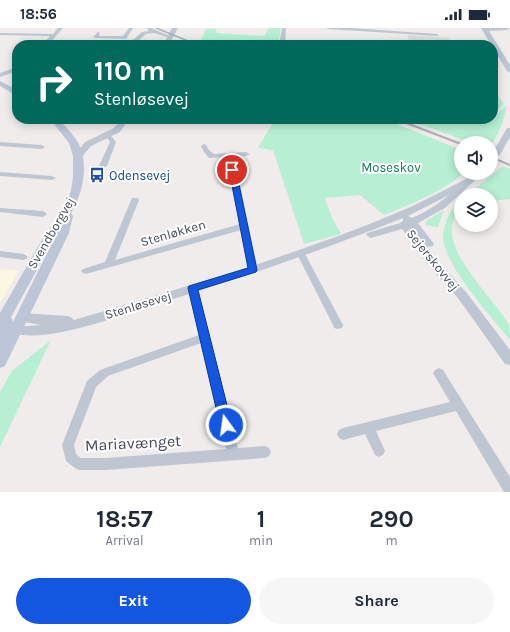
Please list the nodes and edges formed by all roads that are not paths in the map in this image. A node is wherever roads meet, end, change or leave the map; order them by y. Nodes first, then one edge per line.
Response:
1 (61, 28) edge
2 (131, 28) edge
3 (147, 28) edge
4 (175, 28) edge
5 (284, 28) edge
6 (328, 28) edge
7 (405, 28) edge
8 (485, 28) edge
9 (507, 28) edge
10 (154, 31) junction
11 (98, 33) dead end
12 (0, 34) edge
13 (409, 34) junction
14 (54, 35) junction
15 (437, 35) dead end
16 (170, 37) junction
17 (50, 40) edge
18 (136, 40) edge
19 (168, 40) edge
20 (283, 40) edge
21 (492, 40) edge
22 (498, 50) edge
23 (12, 71) edge
24 (510, 71) edge
25 (0, 75) edge
26 (0, 83) edge
27 (12, 91) edge
28 (58, 124) edge
29 (121, 124) edge
30 (510, 130) edge
31 (107, 134) junction
32 (73, 142) junction
33 (0, 144) edge
34 (204, 146) dead end
35 (42, 147) dead end
36 (498, 150) edge
37 (246, 154) dead end
38 (230, 155) junction
39 (78, 156) junction
40 (103, 166) dead end
41 (0, 174) edge
42 (52, 178) dead end
43 (470, 180) edge
44 (135, 200) dead end
45 (72, 203) junction
46 (0, 210) edge
47 (42, 214) dead end
48 (405, 220) junction
49 (244, 226) junction
50 (0, 254) edge
51 (301, 254) junction
52 (24, 256) dead end
53 (109, 264) junction
54 (253, 270) junction
55 (86, 271) dead end
56 (193, 288) junction
57 (8, 323) edge
58 (338, 325) dead end
59 (205, 337) junction
60 (0, 342) edge
61 (510, 360) edge
62 (0, 362) edge
63 (439, 373) dead end
64 (459, 406) junction
65 (368, 428) junction
66 (343, 434) dead end
67 (379, 451) dead end
68 (265, 452) dead end
69 (233, 454) junction
70 (510, 490) edge

1 - 14 street
2 - 11 street
3 - 10 street
4 - 16 street
5 - 20 street
6 - 13 street
7 - 13 street
8 - 9 street
8 - 21 street
10 - 16 street
10 - 18 street
12 - 14 street
13 - 15 street
14 - 17 street
16 - 19 street
22 - 24 street
23 - 25 street
26 - 27 main road
28 - 32 main road, Svendborgvej
29 - 31 street
30 - 36 street, bridge
31 - 32 street
31 - 39 street
31 - 40 street
32 - 39 main road, Svendborgvej
33 - 35 street
34 - 38 street
37 - 38 street
38 - 49 street
39 - 45 main road, Svendborgvej
41 - 42 street
43 - 48 street, Stenløsevej
44 - 53 street, Stenløkken
45 - 57 main road, Svendborgvej
45 - 57 main road
46 - 47 street
48 - 51 street, Stenløsevej
48 - 61 street, Sejerskovvej
49 - 53 street, Stenløkken
49 - 54 street
50 - 52 street
51 - 54 street, Stenløsevej
51 - 58 street
53 - 55 street, Stenløkken
54 - 56 street, Stenløsevej
56 - 57 street, Stenløsevej
56 - 59 street
57 - 60 main road
57 - 62 main road
59 - 69 street
59 - 69 street, Mariavænget
63 - 64 street
64 - 65 street
64 - 70 street
65 - 66 street
65 - 67 street
68 - 69 street, Mariavænget

